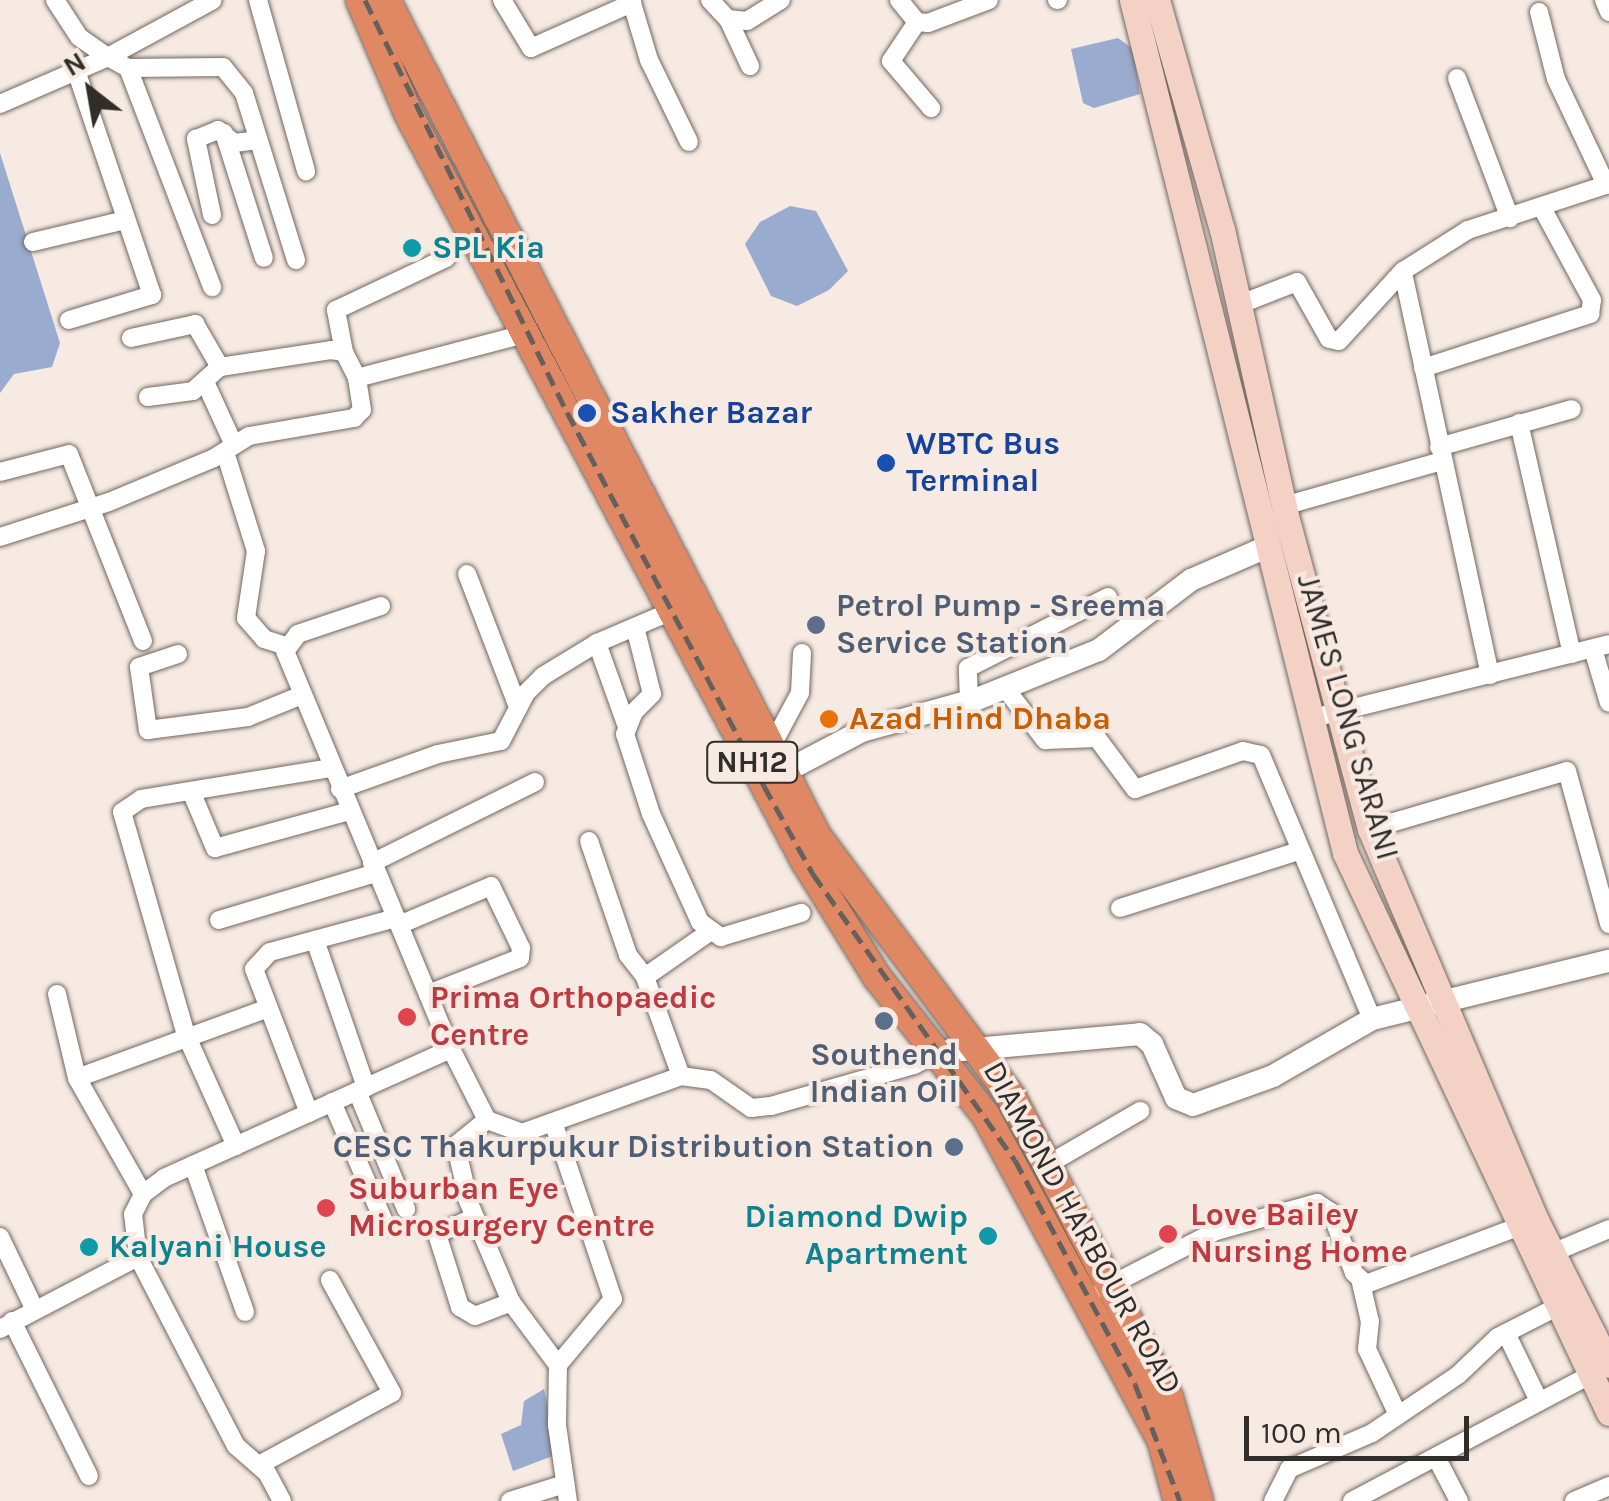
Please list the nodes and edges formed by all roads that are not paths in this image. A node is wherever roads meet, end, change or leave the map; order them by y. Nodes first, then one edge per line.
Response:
1 (55, 0) edge
2 (258, 0) edge
3 (360, 0) edge
4 (386, 0) edge
5 (502, 0) edge
6 (710, 0) edge
7 (781, 0) edge
8 (899, 0) edge
9 (989, 0) edge
10 (1132, 0) edge
11 (1157, 0) edge
12 (1604, 0) edge
13 (632, 1) edge
14 (203, 3) edge
15 (1539, 12) dead end
16 (1609, 12) edge
17 (728, 20) junction
18 (917, 22) junction
19 (108, 57) junction
20 (750, 66) dead end
21 (128, 68) junction
22 (76, 70) junction
23 (1457, 78) dead end
24 (0, 104) edge
25 (931, 108) dead end
26 (224, 134) junction
27 (258, 140) junction
28 (689, 142) dead end
29 (306, 171) dead end
30 (1608, 184) edge
31 (1542, 208) junction
32 (212, 215) dead end
33 (1510, 218) junction
34 (125, 220) junction
35 (32, 242) dead end
36 (264, 258) dead end
37 (446, 258) dead end
38 (296, 260) dead end
39 (1403, 271) junction
40 (212, 287) dead end
41 (1204, 292) junction
42 (152, 295) junction
43 (1236, 296) junction
44 (69, 320) dead end
45 (168, 328) junction
46 (525, 334) junction
47 (131, 338) dead end
48 (344, 352) junction
49 (220, 367) junction
50 (1423, 368) junction
51 (357, 378) junction
52 (206, 384) junction
53 (148, 396) dead end
54 (1572, 409) dead end
55 (1519, 424) junction
56 (229, 447) junction
57 (1440, 454) junction
58 (607, 460) junction
59 (0, 472) edge
60 (1284, 506) junction
61 (90, 508) junction
62 (0, 537) edge
63 (1267, 547) junction
64 (467, 574) dead end
65 (1108, 596) dead end
66 (382, 606) dead end
67 (672, 611) junction
68 (635, 626) junction
69 (142, 640) dead end
70 (597, 643) junction
71 (285, 646) junction
72 (1601, 646) edge
73 (802, 653) dead end
74 (178, 654) dead end
75 (1572, 654) junction
76 (1490, 675) junction
77 (1005, 688) junction
78 (302, 695) junction
79 (969, 702) junction
80 (1609, 703) edge
81 (518, 706) junction
82 (1339, 712) junction
83 (1309, 719) junction
84 (626, 724) junction
85 (777, 760) junction
86 (330, 768) junction
87 (535, 782) dead end
88 (340, 790) junction
89 (191, 791) junction
90 (349, 811) junction
91 (1370, 829) junction
92 (589, 841) dead end
93 (1296, 852) junction
94 (374, 868) junction
95 (1120, 908) dead end
96 (800, 913) dead end
97 (219, 920) dead end
98 (398, 922) junction
99 (1609, 924) edge
100 (708, 933) junction
101 (315, 940) junction
102 (1609, 961) edge
103 (645, 977) junction
104 (57, 994) dead end
105 (428, 994) junction
106 (1429, 1004) junction
107 (266, 1009) junction
108 (1372, 1020) junction
109 (186, 1035) junction
110 (969, 1045) junction
111 (452, 1049) junction
112 (940, 1052) junction
113 (681, 1076) junction
114 (77, 1078) junction
115 (361, 1089) junction
116 (332, 1102) junction
117 (1140, 1112) dead end
118 (310, 1113) junction
119 (487, 1120) junction
120 (554, 1125) junction
121 (236, 1146) junction
122 (1047, 1164) junction
123 (192, 1165) junction
124 (143, 1194) junction
125 (406, 1209) dead end
126 (473, 1218) junction
127 (386, 1226) dead end
128 (1518, 1227) junction
129 (1606, 1227) edge
130 (0, 1237) edge
131 (1552, 1253) junction
132 (138, 1257) junction
133 (330, 1280) dead end
134 (1361, 1283) junction
135 (1098, 1292) junction
136 (510, 1302) junction
137 (1558, 1307) junction
138 (34, 1308) junction
139 (245, 1312) dead end
140 (6, 1325) edge
141 (1506, 1333) junction
142 (558, 1366) junction
143 (1600, 1370) edge
144 (1539, 1401) junction
145 (1609, 1413) edge
146 (1398, 1414) junction
147 (1436, 1457) junction
148 (259, 1466) junction
149 (89, 1476) dead end
150 (1609, 1486) edge
151 (566, 1493) edge
152 (282, 1501) edge
153 (510, 1501) edge
154 (1178, 1501) edge
155 (1199, 1501) edge
156 (1273, 1501) edge
157 (1352, 1501) edge
158 (1459, 1501) edge
159 (1574, 1501) edge

1 - 19 street
2 - 29 street
3 - 46 highway, DIAMOND HARBOUR ROAD / NH12
4 - 58 highway, DIAMOND HARBOUR ROAD / NH12
5 - 13 street
6 - 17 street
7 - 17 street
8 - 18 street
9 - 18 street
10 - 41 main road, JAMES LONG SARANI
11 - 43 main road
12 - 16 street
13 - 28 street
14 - 19 street
15 - 30 street
17 - 20 street
18 - 25 street
19 - 21 street
19 - 22 street
21 - 27 street
21 - 40 street
22 - 24 street
22 - 34 street
23 - 33 street
26 - 27 street
26 - 32 street
26 - 36 street
27 - 38 street
30 - 31 street
31 - 33 street
31 - 50 street
33 - 39 street
34 - 35 street
34 - 42 street
37 - 48 street
39 - 43 street
39 - 50 street
41 - 43 main road
41 - 63 main road, JAMES LONG SARANI
42 - 44 street
42 - 45 street
43 - 60 main road
45 - 47 street
45 - 49 street
46 - 51 street
46 - 58 highway, DIAMOND HARBOUR ROAD / NH12
48 - 49 street
48 - 51 street
49 - 52 street
50 - 57 street
51 - 56 street
52 - 53 street
52 - 56 street
54 - 55 street
55 - 57 street
55 - 75 street
56 - 61 street
56 - 71 street
57 - 60 street
57 - 76 street
58 - 67 highway, DIAMOND HARBOUR ROAD / NH12
58 - 85 highway, DIAMOND HARBOUR ROAD / NH12
59 - 61 street
60 - 82 main road
61 - 62 street
61 - 69 street
63 - 77 street
63 - 83 main road, JAMES LONG SARANI
64 - 81 street
65 - 79 street
66 - 71 street
67 - 68 street
67 - 112 highway, DIAMOND HARBOUR ROAD / NH12
68 - 70 street
68 - 84 street
70 - 81 street
70 - 84 street
71 - 78 street
72 - 75 street
72 - 80 street
73 - 85 street
74 - 78 street
75 - 76 street
76 - 82 street
77 - 79 street
77 - 93 street
78 - 86 street
79 - 85 street
81 - 88 street
82 - 83 street
82 - 91 main road
83 - 106 main road, JAMES LONG SARANI
84 - 100 street
85 - 110 highway, DIAMOND HARBOUR ROAD / NH12
86 - 88 street
86 - 89 street
87 - 94 street
88 - 90 street
89 - 90 street
89 - 109 street
90 - 94 street
91 - 99 street
91 - 106 main road
92 - 103 street
93 - 95 street
93 - 108 street
94 - 97 street
94 - 98 street
96 - 100 street
98 - 101 street
98 - 105 street
98 - 105 street
100 - 103 street
101 - 107 street
101 - 115 street
102 - 106 street
103 - 113 street
104 - 114 street
105 - 111 street
106 - 108 street
106 - 128 main road, JAMES LONG SARANI
106 - 131 main road
107 - 109 street
107 - 118 street
108 - 110 street
109 - 114 street
109 - 121 street
110 - 112 street
110 - 122 highway, DIAMOND HARBOUR ROAD / NH12
111 - 115 street
111 - 119 street
112 - 113 street
112 - 135 highway, DIAMOND HARBOUR ROAD / NH12
113 - 120 street
114 - 124 street
115 - 116 street
115 - 125 street
116 - 118 street
116 - 127 street
117 - 122 street
118 - 121 street
119 - 120 street
119 - 126 street
120 - 142 street
121 - 123 street
122 - 135 highway, DIAMOND HARBOUR ROAD / NH12
123 - 124 street
123 - 139 street
124 - 132 street
126 - 136 street
126 - 136 street
128 - 134 street
128 - 137 main road, JAMES LONG SARANI
129 - 131 street
130 - 138 street
131 - 143 main road
132 - 138 street
132 - 148 street
133 - 148 street
134 - 135 street
134 - 146 street
135 - 154 highway, DIAMOND HARBOUR ROAD / NH12
135 - 155 highway, DIAMOND HARBOUR ROAD / NH12
136 - 142 street
137 - 141 street
137 - 143 main road, JAMES LONG SARANI
138 - 140 street
140 - 149 street
141 - 144 street
141 - 146 street
142 - 151 street
143 - 144 street
143 - 145 main road, JAMES LONG SARANI
144 - 147 street
146 - 156 street
147 - 157 street
147 - 158 street
148 - 152 street
150 - 159 street
151 - 153 street

